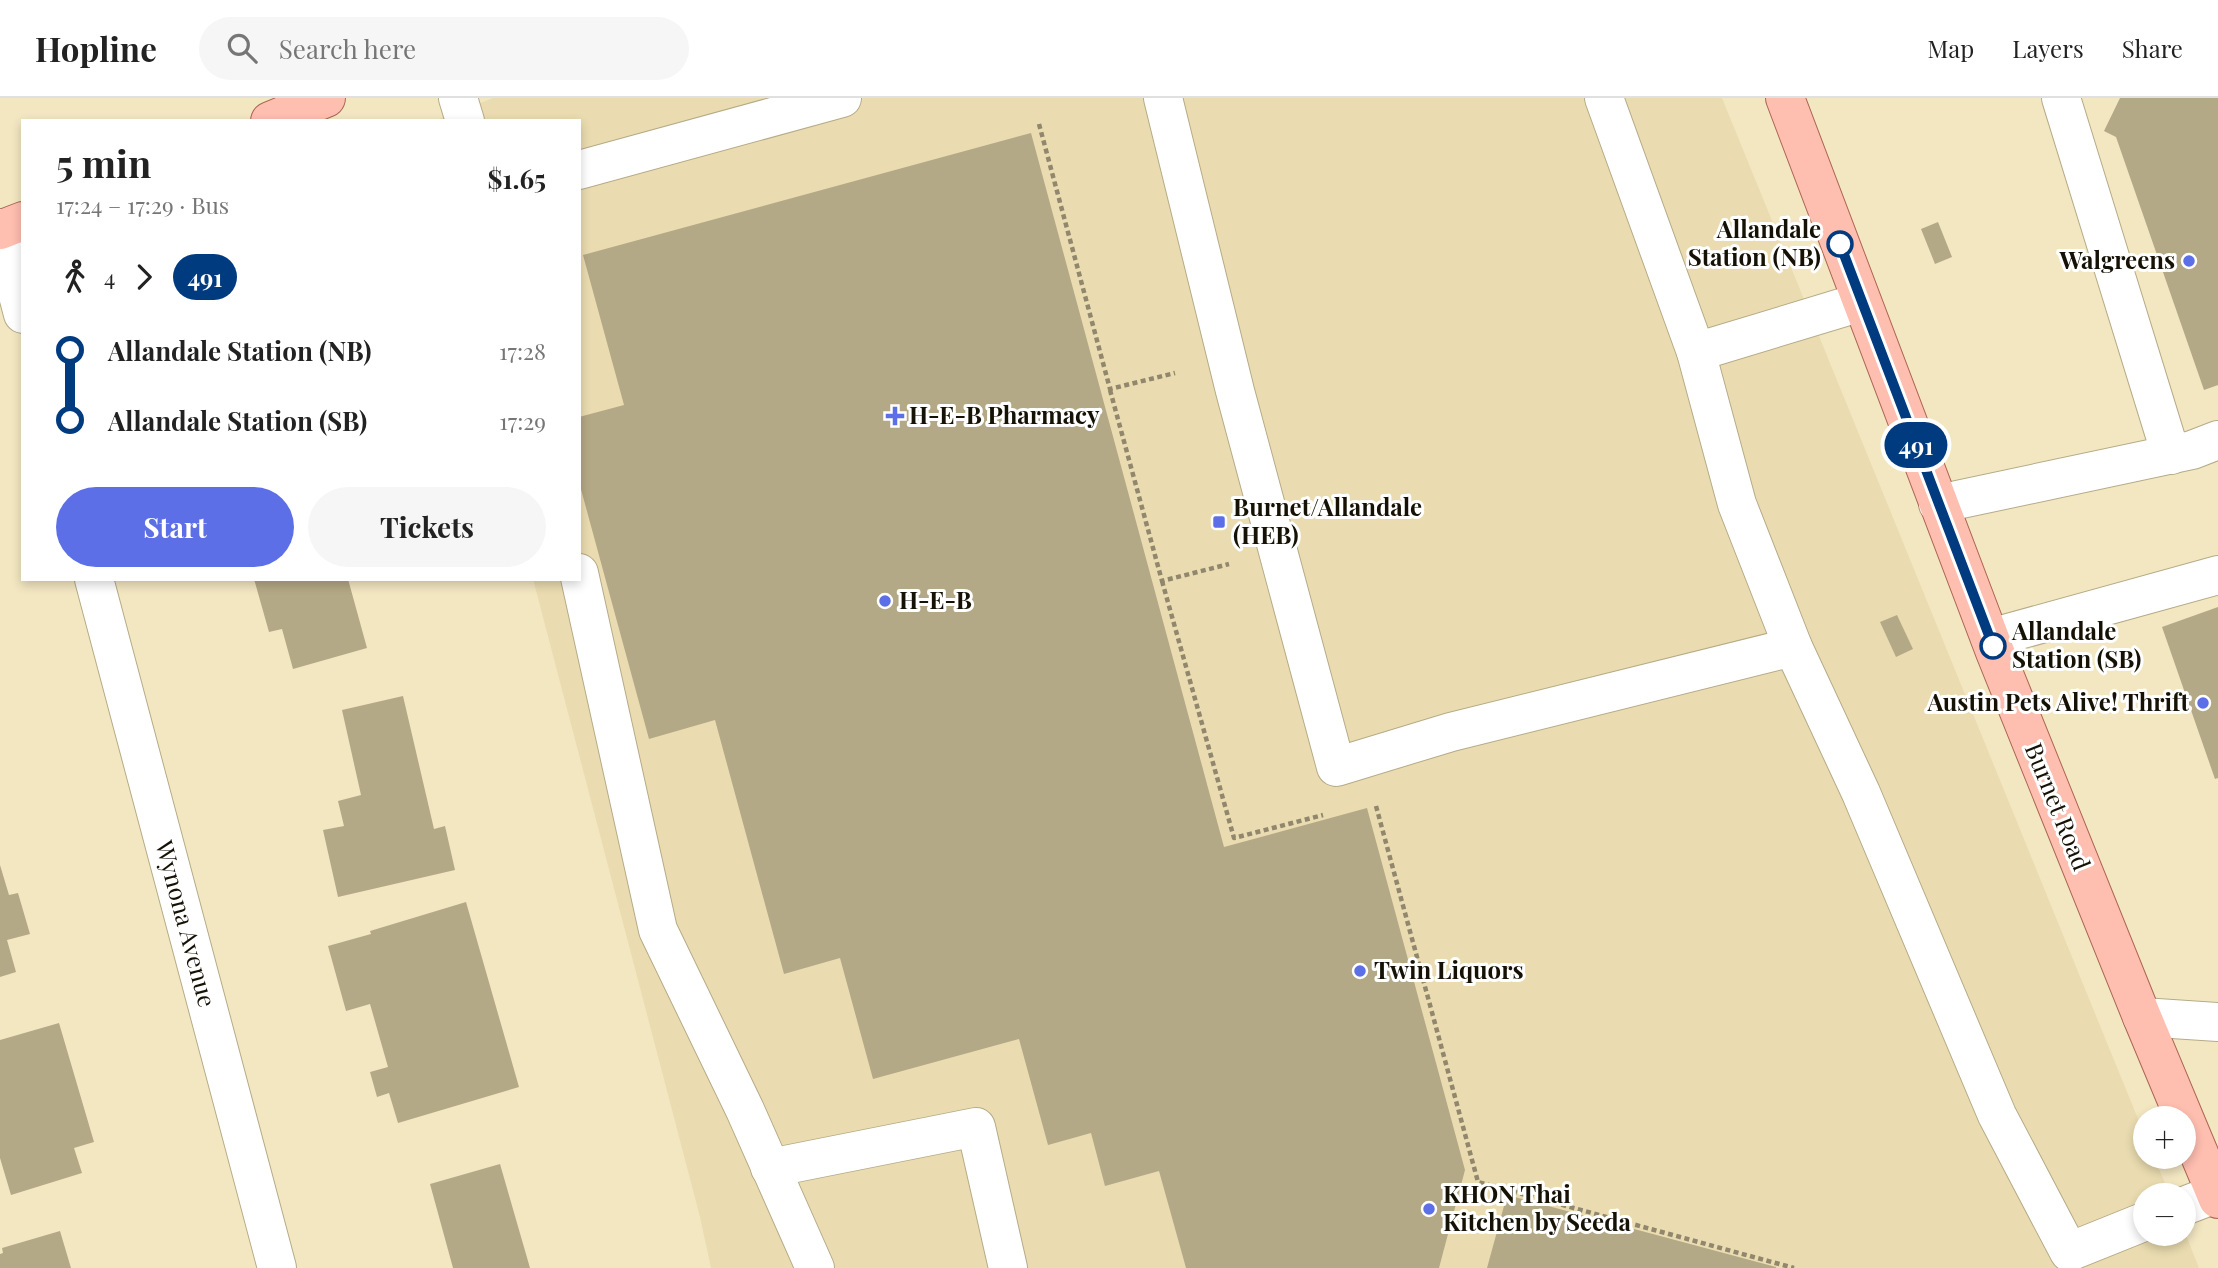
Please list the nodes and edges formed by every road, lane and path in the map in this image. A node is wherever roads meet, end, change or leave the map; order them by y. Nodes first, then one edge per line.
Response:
1 (326, 98) edge
2 (458, 98) edge
3 (842, 98) edge
4 (1163, 98) edge
5 (1604, 98) edge
6 (1785, 98) edge
7 (2061, 98) edge
8 (275, 119) edge
9 (465, 119) edge
10 (1039, 124) dead end
11 (581, 169) edge
12 (21, 222) edge
13 (0, 229) edge
14 (1861, 302) junction
15 (21, 307) edge
16 (1696, 352) junction
17 (1175, 373) dead end
18 (1110, 390) junction
19 (2218, 440) edge
20 (2171, 455) junction
21 (1938, 505) junction
22 (1230, 564) dead end
23 (2218, 575) edge
24 (94, 581) edge
25 (581, 581) edge
26 (1161, 581) junction
27 (1990, 638) junction
28 (1793, 647) junction
29 (1376, 802) dead end
30 (1324, 815) dead end
31 (2142, 1017) junction
32 (2218, 1022) edge
33 (770, 1168) junction
34 (2209, 1198) edge
35 (2133, 1228) edge
36 (2069, 1260) edge
37 (277, 1268) edge
38 (815, 1268) edge
39 (1008, 1268) edge
40 (1794, 1268) edge

1 - 8 main road
2 - 9 street
3 - 11 street
4 - 28 street
5 - 16 street
6 - 14 main road, Burnet Road
7 - 20 street
10 - 18 path
12 - 13 main road
13 - 15 street
14 - 16 street
14 - 21 main road, Burnet Road
16 - 28 street
17 - 18 path
18 - 26 path
19 - 20 street
20 - 21 street
21 - 27 main road, Burnet Road
22 - 26 path
23 - 27 street
24 - 37 street, Wynona Avenue
25 - 33 street
26 - 30 path
27 - 31 main road, Burnet Road
28 - 36 street
29 - 40 path
31 - 32 street
31 - 34 main road, Burnet Road
33 - 38 street
33 - 39 street
35 - 36 street

